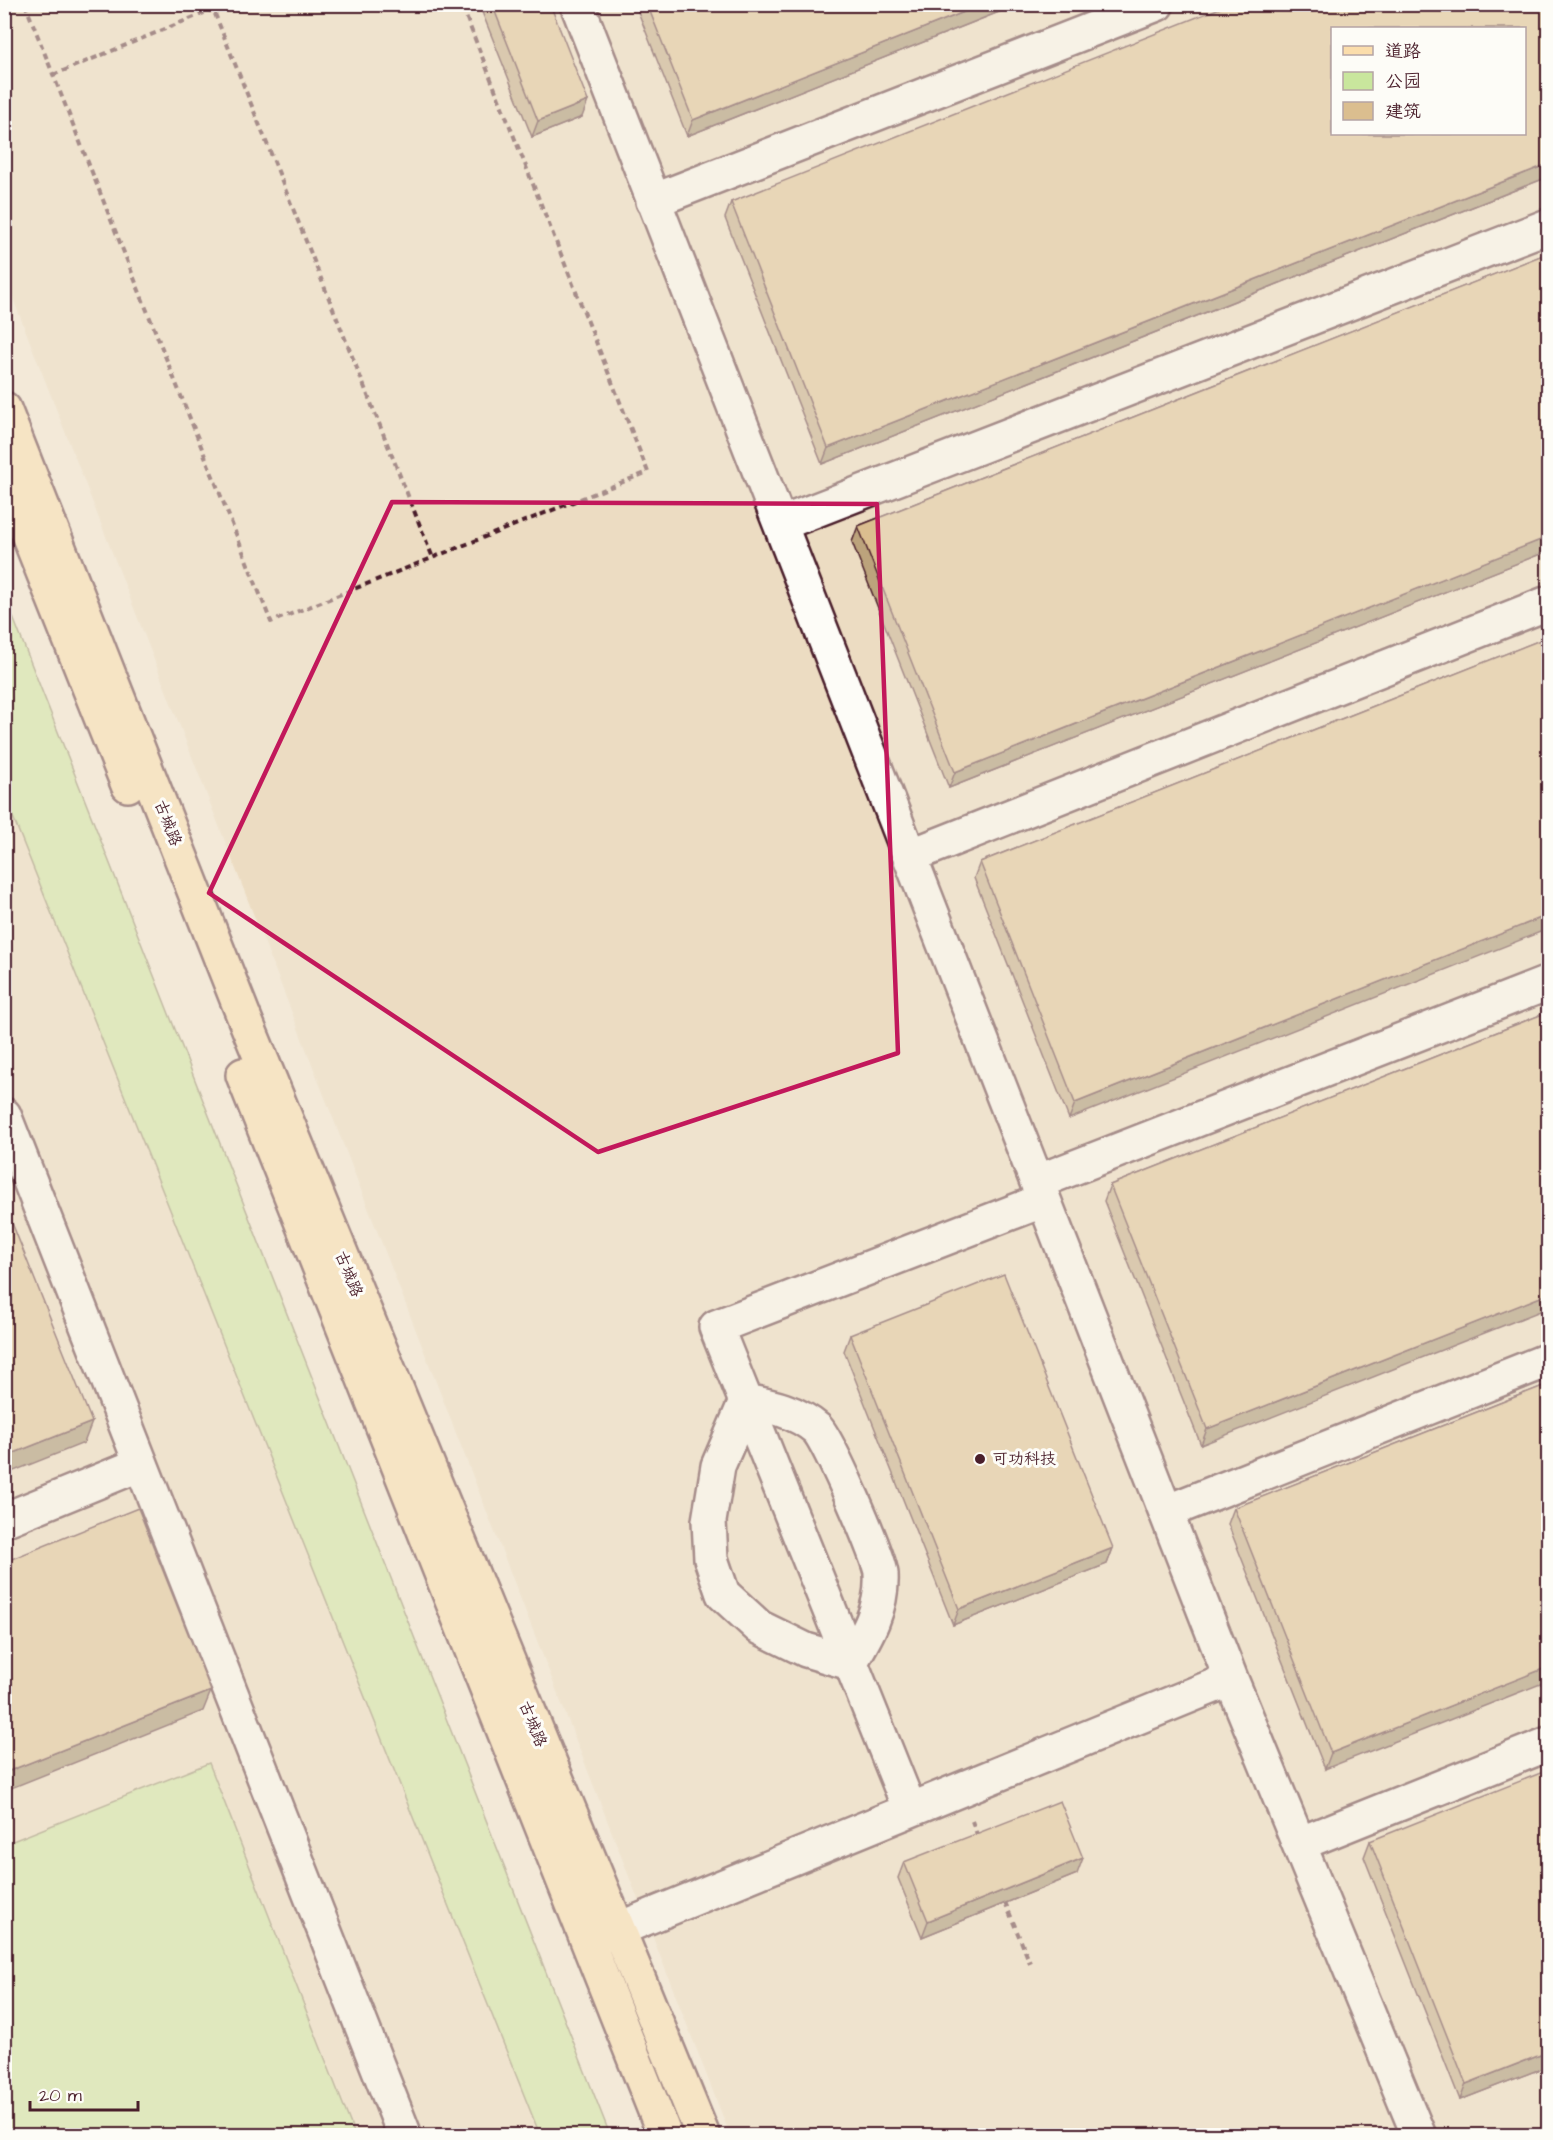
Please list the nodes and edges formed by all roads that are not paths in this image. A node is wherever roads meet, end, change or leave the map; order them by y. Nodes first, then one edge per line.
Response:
1 (577, 4) edge
2 (1157, 4) edge
3 (653, 201) junction
4 (1548, 226) edge
5 (4, 409) edge
6 (4, 474) edge
7 (780, 525) junction
8 (1548, 603) edge
9 (910, 856) junction
10 (1548, 982) edge
11 (4, 1116) edge
12 (1040, 1191) junction
13 (1548, 1360) edge
14 (746, 1401) junction
15 (141, 1464) junction
16 (1166, 1512) junction
17 (4, 1520) edge
18 (850, 1663) junction
19 (1231, 1678) junction
20 (1548, 1744) edge
21 (910, 1810) junction
22 (1299, 1844) junction
23 (618, 1929) junction
24 (588, 1942) junction
25 (405, 2136) edge
26 (665, 2136) edge
27 (703, 2136) edge
28 (1419, 2136) edge

1 - 3 lane
2 - 3 lane
3 - 7 lane
4 - 7 lane
5 - 23 main road, 古城路
6 - 24 main road, 古城路
7 - 9 lane
8 - 9 lane
9 - 12 lane
10 - 12 lane
11 - 15 lane
12 - 14 lane
12 - 16 lane
13 - 16 lane
14 - 18 lane
14 - 18 lane
14 - 18 lane
15 - 17 lane
15 - 25 lane
16 - 19 lane
18 - 21 lane
19 - 21 lane
19 - 22 lane
20 - 22 lane
21 - 23 lane
22 - 28 lane
23 - 24 lane
23 - 27 main road, 古城路
24 - 26 main road, 古城路

